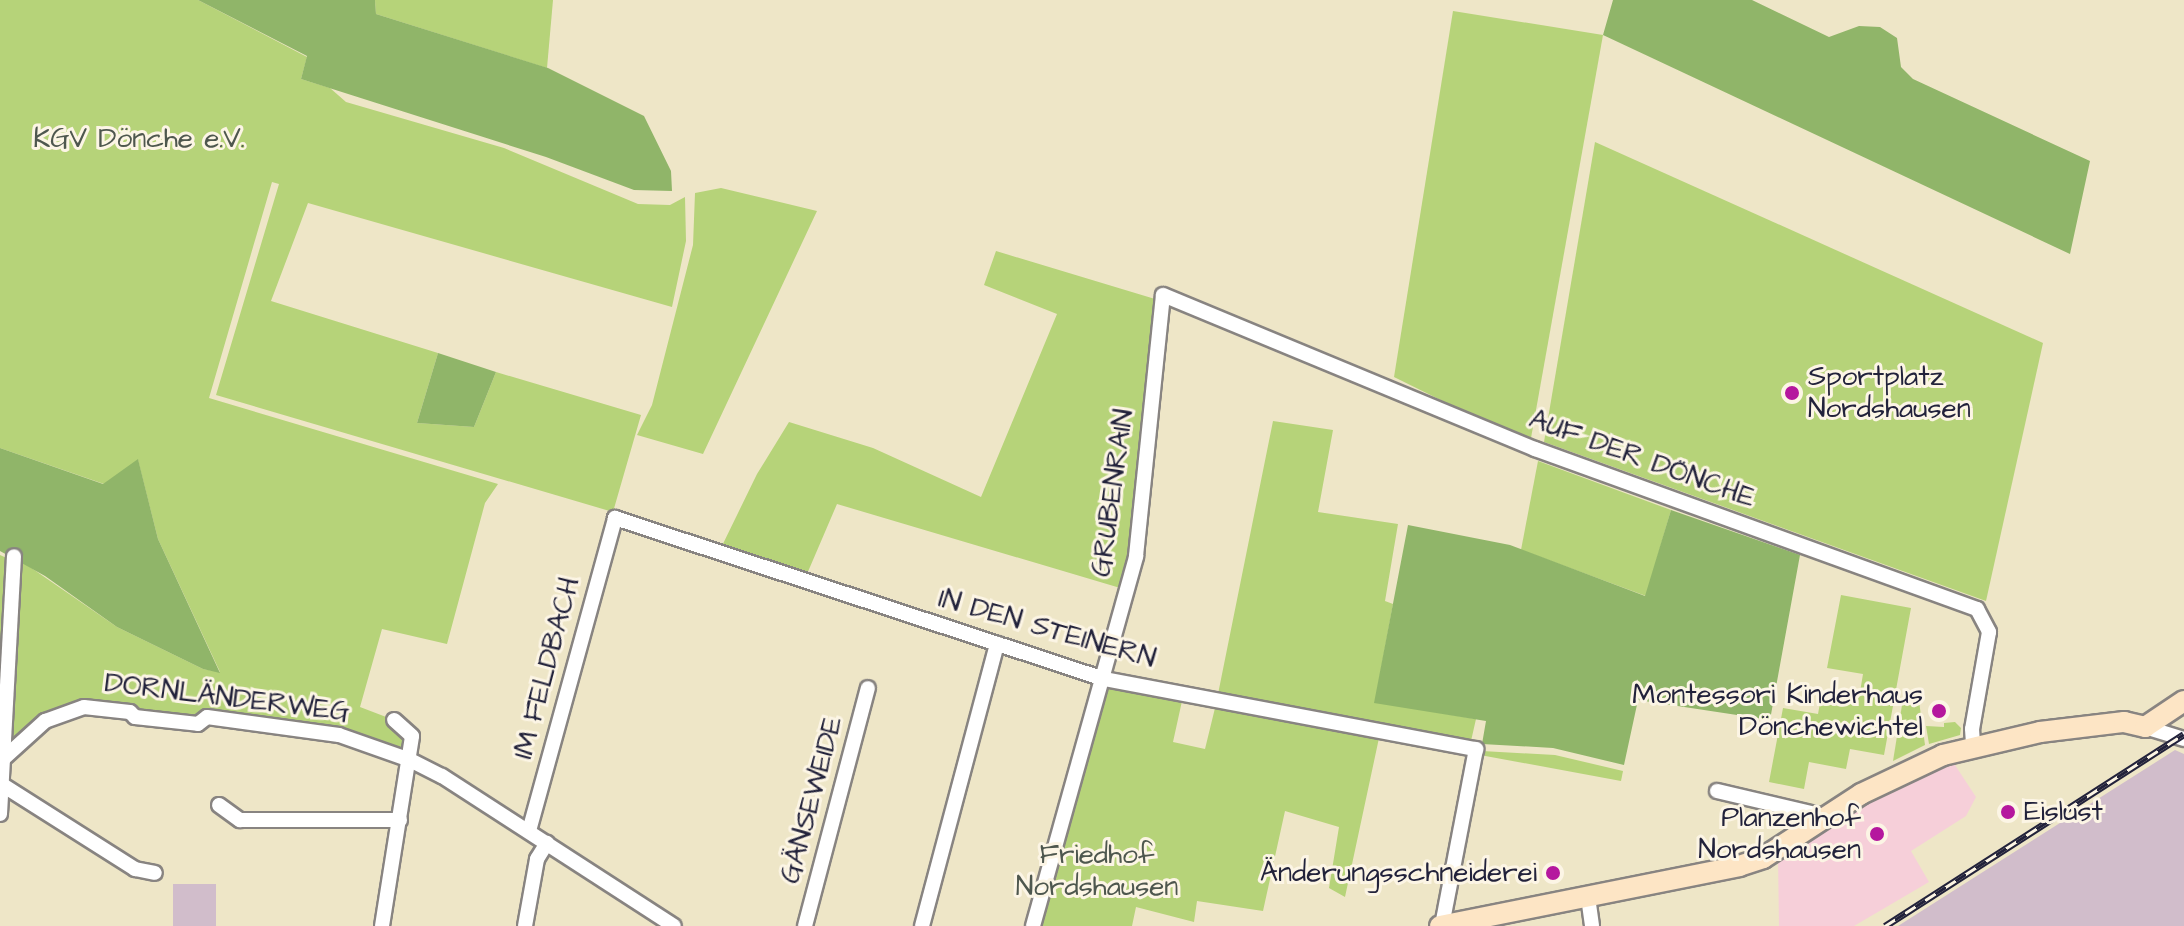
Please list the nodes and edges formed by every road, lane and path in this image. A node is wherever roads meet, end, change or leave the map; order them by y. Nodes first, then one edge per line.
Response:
1 (1163, 295) joint
2 (615, 518) joint
3 (14, 556) dead end
4 (997, 644) junction
5 (1104, 679) junction
6 (868, 688) dead end
7 (2184, 701) edge
8 (394, 720) dead end
9 (2145, 727) junction
10 (2184, 739) edge
11 (1973, 745) junction
12 (3, 759) junction
13 (410, 760) junction
14 (1, 784) edge
15 (1717, 791) dead end
16 (219, 805) dead end
17 (0, 814) edge
18 (1828, 817) junction
19 (400, 820) junction
20 (529, 831) junction
21 (547, 843) junction
22 (155, 873) dead end
23 (1588, 897) junction
24 (382, 926) edge
25 (525, 926) edge
26 (674, 926) edge
27 (805, 926) edge
28 (922, 926) edge
29 (1033, 926) edge
30 (1441, 926) edge
31 (1592, 926) edge

1 - 5 street, GRUBENRAIN
1 - 11 street, AUF DER DÖNCHE
2 - 4 street, IN DEN STEINERN
2 - 20 street, IM FELDBACH
3 - 12 street
4 - 5 street, IN DEN STEINERN
4 - 28 street
5 - 29 street, GRUBENRAIN
5 - 30 street, IN DEN STEINERN
6 - 27 street, GÄNSEWEIDE
7 - 9 street
8 - 13 street
9 - 10 street
9 - 11 street
11 - 18 street
12 - 13 street, DORNLÄNDERWEG
12 - 14 street
13 - 19 street
13 - 20 street
14 - 17 street
14 - 22 street
15 - 18 street
16 - 19 street
18 - 23 street
19 - 24 street
20 - 21 street
21 - 25 street
21 - 26 street
23 - 30 street
23 - 31 street

